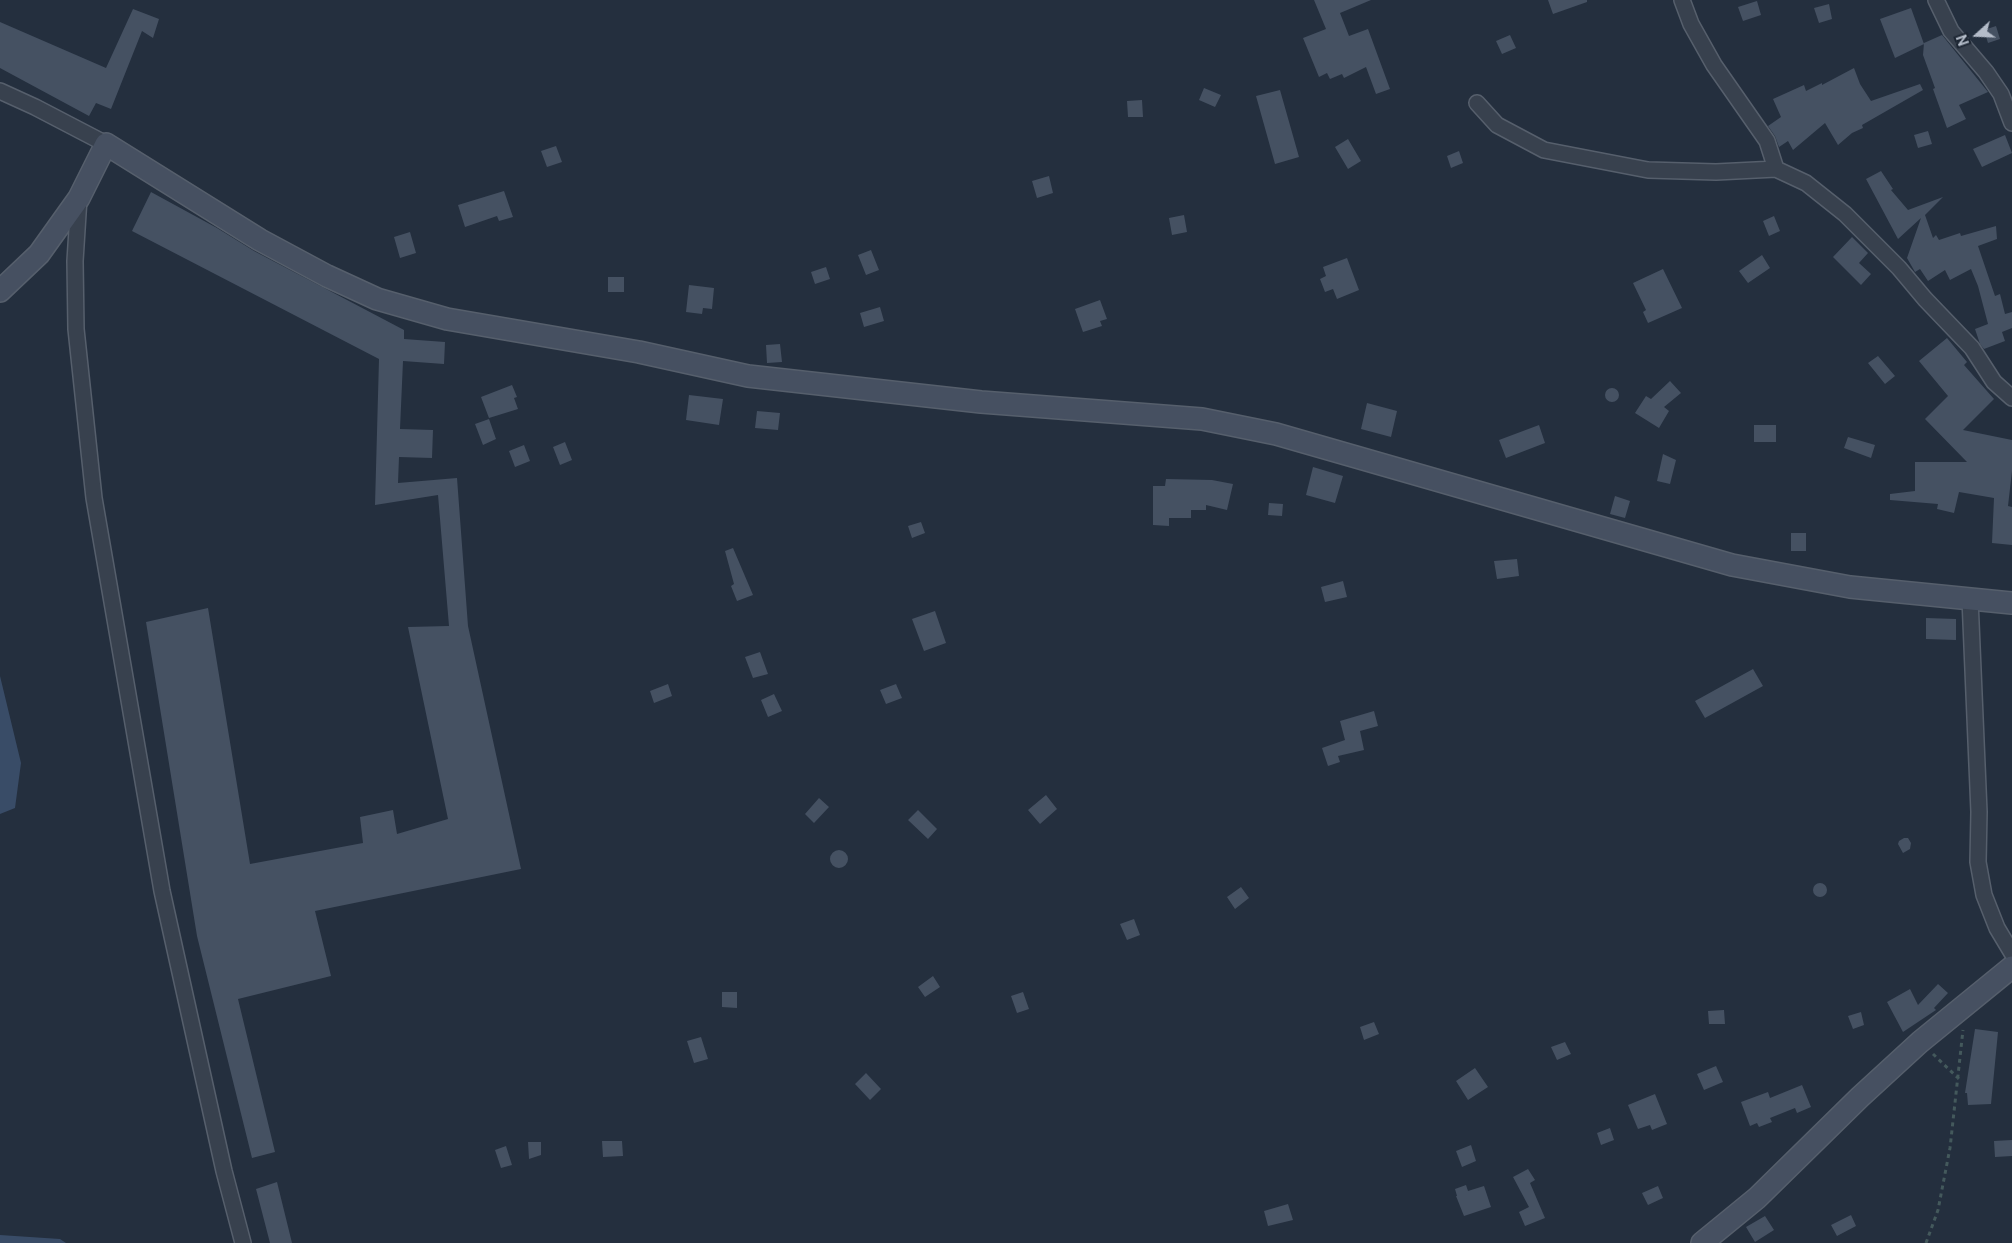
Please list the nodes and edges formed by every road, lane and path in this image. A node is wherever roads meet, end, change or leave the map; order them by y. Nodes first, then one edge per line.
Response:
1 (1682, 0) edge
2 (1936, 0) edge
3 (0, 91) edge
4 (1477, 103) dead end
5 (2012, 122) edge
6 (106, 144) junction
7 (1776, 168) junction
8 (79, 198) junction
9 (0, 291) edge
10 (2012, 398) edge
11 (1970, 599) junction
12 (2012, 603) edge
13 (2012, 953) edge
14 (2012, 967) edge
15 (1966, 1004) junction
16 (1920, 1042) junction
17 (1959, 1079) junction
18 (243, 1243) edge
19 (1702, 1243) edge
20 (1926, 1243) edge

1 - 7 street
2 - 5 street
3 - 6 street
4 - 7 street
6 - 8 street
6 - 11 street
7 - 10 street
8 - 9 street
8 - 18 street
11 - 12 street
11 - 13 street
14 - 15 street
15 - 16 street
15 - 17 path
16 - 17 path
16 - 19 street
17 - 20 path

